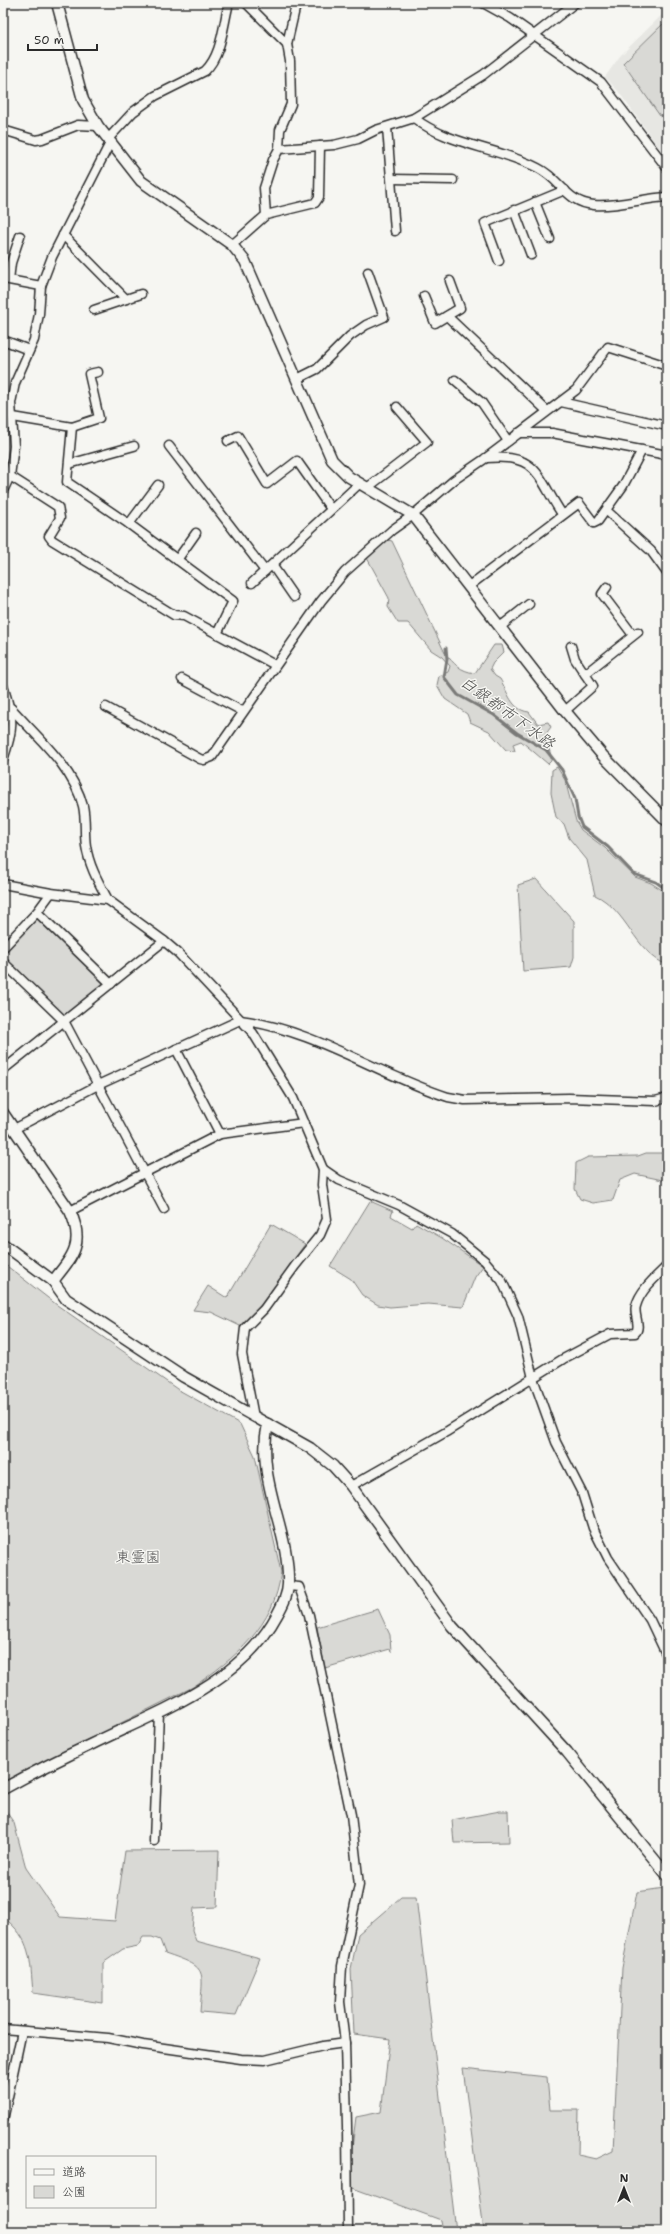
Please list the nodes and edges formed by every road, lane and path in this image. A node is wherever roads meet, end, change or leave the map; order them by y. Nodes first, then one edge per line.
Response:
1 (57, 3) edge
2 (229, 3) edge
3 (246, 3) edge
4 (300, 3) edge
5 (483, 3) edge
6 (575, 3) edge
7 (535, 35) junction
8 (287, 44) junction
9 (414, 118) junction
10 (98, 126) junction
11 (387, 127) junction
12 (3, 130) edge
13 (109, 141) junction
14 (320, 146) junction
15 (279, 149) junction
16 (667, 168) edge
17 (392, 178) junction
18 (453, 180) dead end
19 (564, 190) junction
20 (667, 197) edge
21 (535, 202) junction
22 (514, 210) junction
23 (266, 215) junction
24 (395, 231) dead end
25 (63, 235) junction
26 (20, 236) dead end
27 (550, 240) dead end
28 (232, 245) junction
29 (531, 255) dead end
30 (499, 261) dead end
31 (368, 272) dead end
32 (450, 281) dead end
33 (41, 286) junction
34 (141, 294) dead end
35 (424, 296) dead end
36 (126, 299) junction
37 (94, 310) dead end
38 (446, 316) junction
39 (3, 340) edge
40 (29, 350) junction
41 (667, 366) edge
42 (98, 372) dead end
43 (297, 379) junction
44 (455, 380) dead end
45 (560, 402) junction
46 (397, 407) dead end
47 (547, 412) junction
48 (13, 417) junction
49 (667, 426) edge
50 (72, 427) junction
51 (518, 433) junction
52 (228, 441) dead end
53 (508, 441) junction
54 (134, 446) dead end
55 (169, 446) dead end
56 (642, 450) junction
57 (667, 456) edge
58 (486, 458) junction
59 (69, 464) junction
60 (10, 476) junction
61 (158, 485) dead end
62 (364, 486) junction
63 (3, 491) edge
64 (331, 509) junction
65 (607, 511) junction
66 (562, 514) junction
67 (413, 515) junction
68 (129, 524) junction
69 (196, 533) dead end
70 (177, 560) junction
71 (272, 565) junction
72 (265, 571) junction
73 (667, 573) edge
74 (252, 583) dead end
75 (469, 586) junction
76 (607, 587) dead end
77 (294, 597) dead end
78 (529, 604) dead end
79 (500, 626) junction
80 (217, 634) junction
81 (571, 646) dead end
82 (275, 665) junction
83 (585, 674) junction
84 (182, 679) dead end
85 (3, 686) edge
86 (106, 707) dead end
87 (11, 708) junction
88 (242, 711) junction
89 (565, 711) junction
90 (3, 760) edge
91 (667, 821) edge
92 (3, 884) edge
93 (51, 894) junction
94 (108, 900) junction
95 (37, 912) junction
96 (164, 942) junction
97 (3, 948) edge
98 (3, 962) edge
99 (111, 984) junction
100 (240, 1020) junction
101 (64, 1021) junction
102 (176, 1049) junction
103 (3, 1070) edge
104 (98, 1085) junction
105 (667, 1098) edge
106 (3, 1113) edge
107 (304, 1123) junction
108 (14, 1129) junction
109 (220, 1134) junction
110 (323, 1169) junction
111 (144, 1172) junction
112 (164, 1209) dead end
113 (70, 1211) junction
114 (3, 1244) edge
115 (667, 1266) edge
116 (53, 1281) junction
117 (533, 1378) junction
118 (254, 1417) junction
119 (268, 1424) junction
120 (351, 1486) junction
121 (288, 1586) junction
122 (667, 1656) edge
123 (159, 1712) junction
124 (3, 1789) edge
125 (154, 1841) dead end
126 (667, 1875) edge
127 (3, 2030) edge
128 (22, 2031) junction
129 (344, 2043) junction
130 (3, 2120) edge
131 (348, 2231) edge

1 - 10 street
2 - 13 street
3 - 8 street
4 - 8 street
5 - 7 street
6 - 7 street
7 - 9 street
7 - 16 street
8 - 15 street
9 - 11 street
9 - 19 street
10 - 12 street
10 - 13 street
11 - 14 street
11 - 17 street
13 - 25 street
13 - 28 street
14 - 15 street
14 - 23 street
15 - 23 street
17 - 18 street
17 - 24 street
19 - 20 street
19 - 21 street
21 - 22 street
21 - 27 street
22 - 29 street
22 - 30 street
23 - 28 street
25 - 33 street
25 - 36 street
26 - 33 street
28 - 43 street
31 - 43 street
32 - 38 street
33 - 40 street
34 - 36 street
35 - 38 street
36 - 37 street
38 - 47 street
39 - 40 street
40 - 48 street
41 - 45 street
42 - 50 street
43 - 62 street
44 - 53 street
45 - 47 street
45 - 49 street
46 - 62 street
47 - 51 street
48 - 50 street
48 - 60 street
50 - 59 street
51 - 53 street
51 - 56 street
52 - 64 street
53 - 58 street
54 - 59 street
55 - 72 street
56 - 57 street
56 - 65 street
58 - 66 street
58 - 67 street
59 - 68 street
60 - 63 street
60 - 80 street
61 - 68 street
62 - 64 street
62 - 67 street
64 - 71 street
65 - 66 street
65 - 73 street
66 - 75 street
67 - 75 street
67 - 82 street
68 - 70 street
69 - 70 street
70 - 80 street
71 - 72 street
71 - 77 street
72 - 74 street
75 - 79 street
76 - 83 street
78 - 79 street
79 - 89 street
80 - 82 street
81 - 83 street
82 - 88 street
83 - 89 street
84 - 88 street
85 - 87 street
86 - 88 street
87 - 90 street
87 - 94 street
89 - 91 street
92 - 93 street
93 - 94 street
93 - 95 street
94 - 96 street
95 - 97 street
95 - 99 street
96 - 99 street
96 - 100 street
98 - 101 street
99 - 101 street
100 - 102 street
100 - 105 street
100 - 107 street
101 - 103 street
101 - 104 street
102 - 104 street
102 - 109 street
104 - 108 street
104 - 111 street
106 - 108 street
107 - 109 street
107 - 110 street
108 - 113 street
109 - 111 street
110 - 117 street
110 - 118 street
111 - 112 street
111 - 113 street
113 - 116 street
114 - 116 street
115 - 117 street
116 - 118 street
117 - 120 street
117 - 122 street
118 - 119 street
119 - 120 street
119 - 121 street
120 - 126 street
121 - 123 street
121 - 129 street
123 - 124 street
123 - 125 street
127 - 128 street
128 - 129 street
128 - 130 street
129 - 131 street

